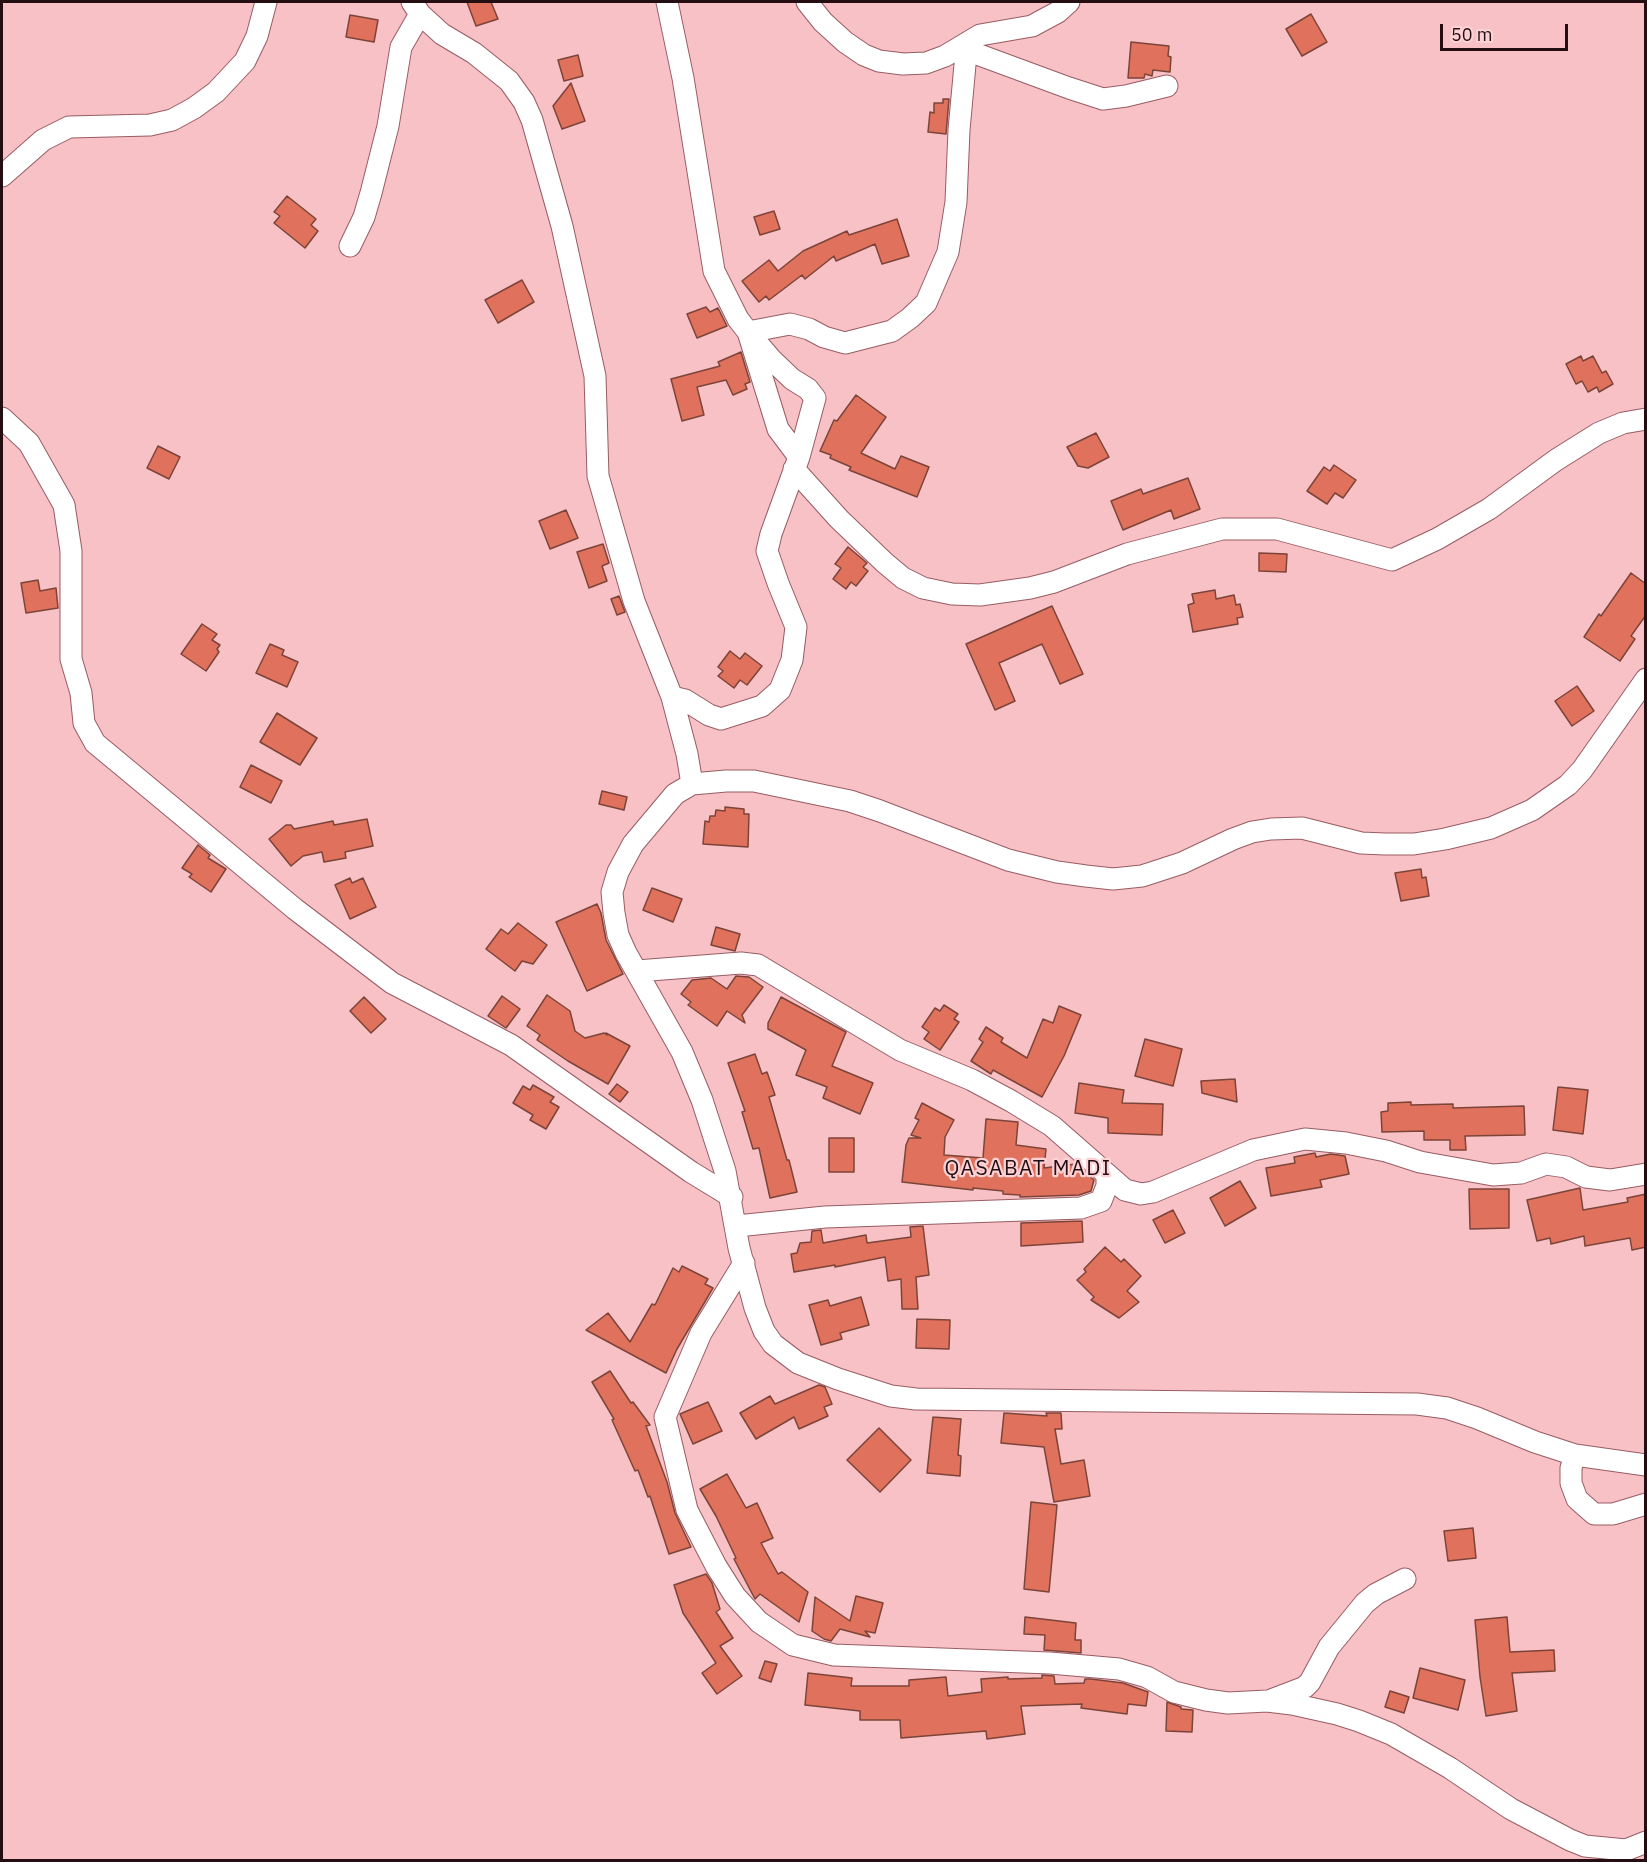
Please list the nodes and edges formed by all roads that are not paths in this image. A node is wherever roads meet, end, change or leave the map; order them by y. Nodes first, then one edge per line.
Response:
1 (266, 2) edge
2 (667, 2) edge
3 (807, 2) edge
4 (1069, 2) edge
5 (416, 8) edge
6 (966, 46) junction
7 (1167, 86) dead end
8 (2, 176) edge
9 (350, 246) dead end
10 (748, 333) junction
11 (2, 418) edge
12 (1646, 419) edge
13 (796, 463) junction
14 (1646, 679) edge
15 (672, 697) junction
16 (692, 784) junction
17 (637, 971) junction
18 (1646, 1174) edge
19 (1107, 1175) junction
20 (732, 1197) junction
21 (737, 1226) junction
22 (744, 1263) junction
23 (1575, 1455) junction
24 (1646, 1465) edge
25 (1646, 1504) edge
26 (1405, 1579) dead end
27 (1267, 1701) junction
28 (1646, 1842) edge

1 - 8 street
2 - 10 street
3 - 6 street
4 - 6 street
5 - 9 street
5 - 15 street
6 - 7 street
6 - 10 street
10 - 13 street
10 - 13 street
11 - 20 street
12 - 13 street
13 - 15 street
14 - 16 street
15 - 16 street
16 - 17 street
17 - 19 street
17 - 20 street
18 - 19 street
19 - 21 street
20 - 21 street
21 - 22 street
22 - 23 street
22 - 27 street
23 - 24 street
23 - 25 street
26 - 27 street
27 - 28 street

